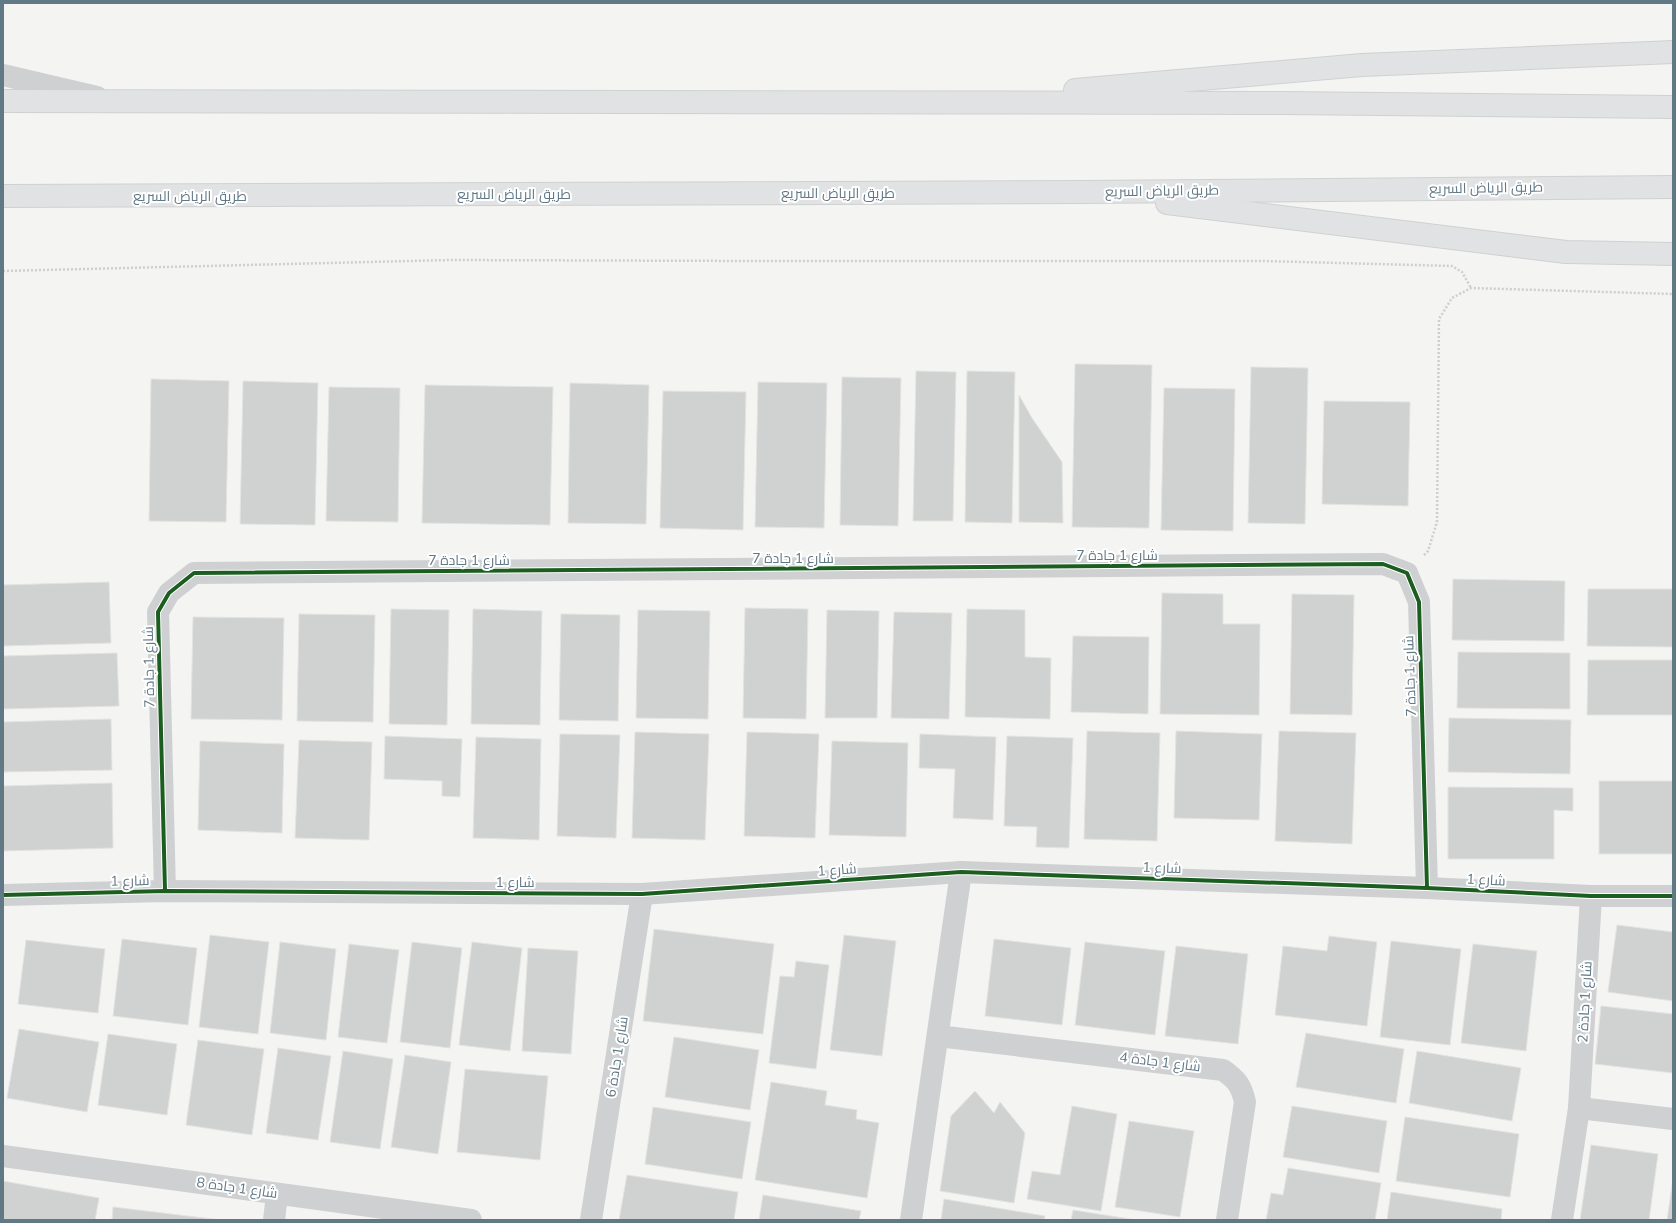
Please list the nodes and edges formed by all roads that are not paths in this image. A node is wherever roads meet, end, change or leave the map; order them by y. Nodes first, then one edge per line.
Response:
1 (1673, 52) edge
2 (3, 75) edge
3 (3, 101) edge
4 (120, 102) junction
5 (933, 103) junction
6 (1673, 108) edge
7 (1673, 187) edge
8 (1080, 192) junction
9 (3, 196) edge
10 (1673, 254) edge
11 (961, 872) junction
12 (1427, 888) junction
13 (165, 891) junction
14 (642, 894) junction
15 (3, 895) edge
16 (1591, 896) junction
17 (1673, 896) edge
18 (938, 1036) junction
19 (1579, 1108) junction
20 (1673, 1119) edge
21 (3, 1156) edge
22 (277, 1194) junction
23 (274, 1220) edge
24 (471, 1220) edge
25 (591, 1220) edge
26 (911, 1220) edge
27 (1227, 1220) edge
28 (1562, 1220) edge

1 - 5 highway
2 - 4 street
3 - 4 highway
4 - 5 highway
5 - 6 highway
7 - 8 highway, طريق الرياض السريع
8 - 9 highway, طريق الرياض السريع
8 - 10 highway
11 - 12 street, شارع 1
11 - 14 street, شارع 1
11 - 18 street
12 - 13 street, شارع 1 جادة 7
12 - 16 street, شارع 1
13 - 14 street, شارع 1
13 - 15 street, شارع 1
14 - 25 street, شارع 1 جادة 6
16 - 17 street, شارع 1
16 - 19 street, شارع 1 جادة 2
18 - 26 street
18 - 27 street, شارع 1 جادة 4
19 - 20 street
19 - 28 street, شارع 1 جادة 2
21 - 22 street, شارع 1 جادة 8
22 - 23 street
22 - 24 street, شارع 1 جادة 8

